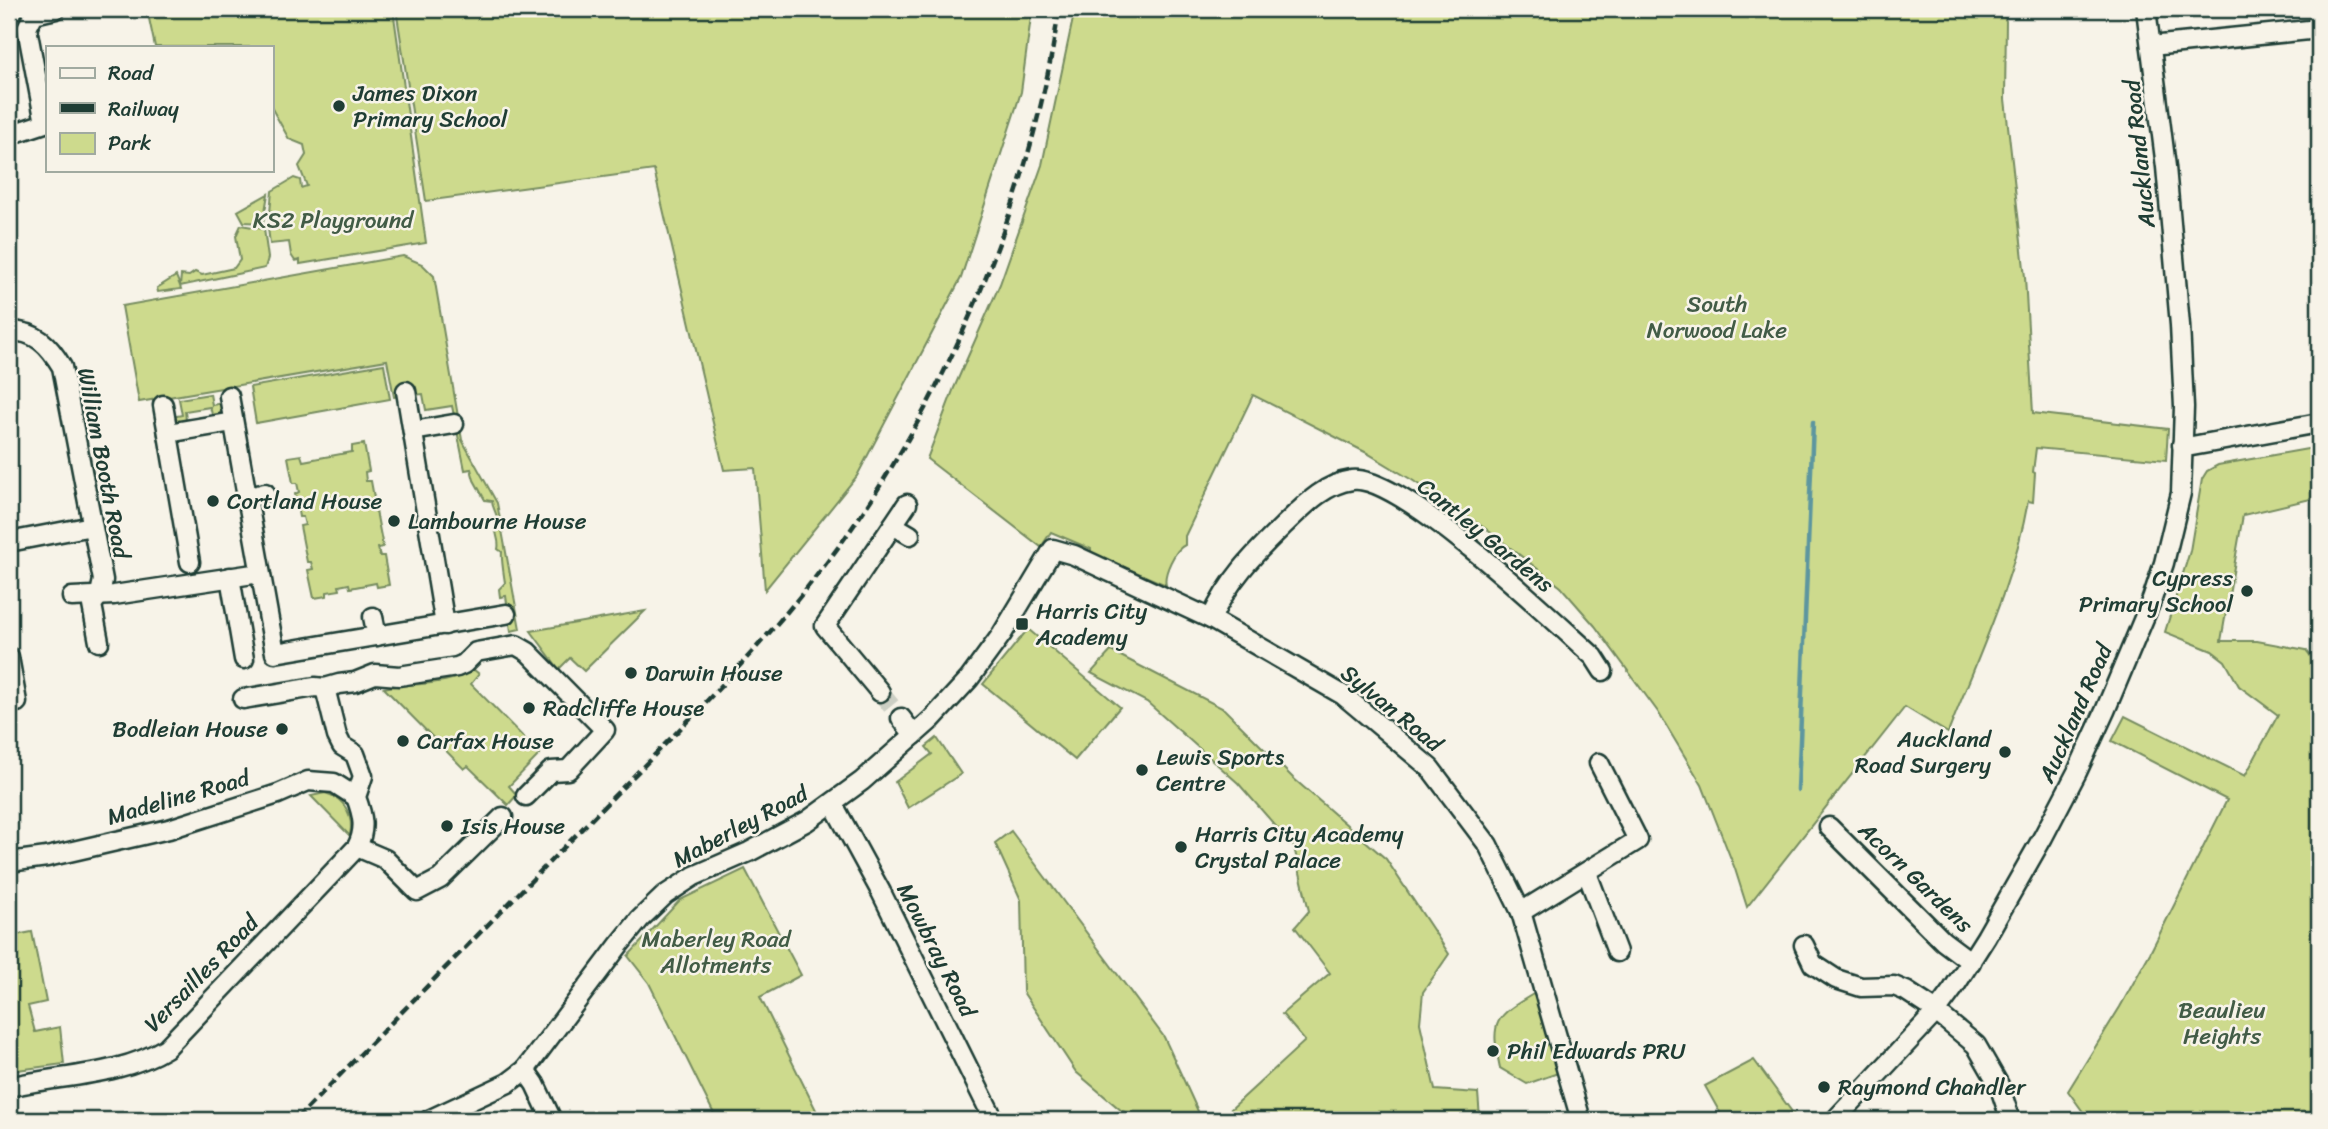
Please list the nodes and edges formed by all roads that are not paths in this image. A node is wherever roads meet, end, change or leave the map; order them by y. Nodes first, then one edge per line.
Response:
1 (56, 9) edge
2 (2146, 9) edge
3 (2319, 29) edge
4 (2151, 46) junction
5 (46, 123) edge
6 (9, 135) edge
7 (9, 331) edge
8 (406, 391) dead end
9 (229, 396) dead end
10 (163, 405) dead end
11 (233, 422) junction
12 (454, 424) dead end
13 (2319, 424) edge
14 (413, 431) junction
15 (169, 433) junction
16 (2182, 445) junction
17 (265, 493) dead end
18 (246, 498) junction
19 (907, 504) dead end
20 (893, 525) junction
21 (92, 526) junction
22 (910, 536) dead end
23 (9, 542) edge
24 (1053, 549) joint
25 (190, 562) dead end
26 (260, 573) junction
27 (230, 577) junction
28 (100, 594) junction
29 (72, 597) dead end
30 (506, 614) dead end
31 (373, 617) dead end
32 (1211, 619) junction
33 (445, 625) junction
34 (377, 636) junction
35 (99, 642) dead end
36 (9, 657) edge
37 (244, 659) dead end
38 (1603, 671) dead end
39 (325, 688) junction
40 (880, 692) tunnel mouth
41 (243, 699) dead end
42 (17, 702) dead end
43 (901, 718) tunnel mouth
44 (914, 735) junction
45 (1599, 764) dead end
46 (526, 796) dead end
47 (356, 797) junction
48 (833, 804) junction
49 (503, 817) dead end
50 (1829, 827) dead end
51 (357, 848) junction
52 (9, 862) edge
53 (1587, 873) junction
54 (1521, 912) junction
55 (1804, 945) dead end
56 (1617, 952) dead end
57 (1971, 962) junction
58 (1936, 1013) junction
59 (525, 1070) junction
60 (9, 1087) edge
61 (2010, 1115) dead end
62 (429, 1120) edge
63 (552, 1120) edge
64 (994, 1120) edge
65 (1581, 1120) edge
66 (1835, 1120) edge

1 - 5 street
2 - 4 street, Auckland Road
3 - 4 street
4 - 16 street, Auckland Road
5 - 6 street
7 - 21 street, William Booth Road
8 - 14 street
9 - 11 street
10 - 15 street
11 - 15 street
11 - 18 street
12 - 14 street
13 - 16 street
14 - 33 street
15 - 25 street
16 - 57 street, Auckland Road
17 - 18 street
18 - 26 street
19 - 20 street
20 - 22 street
20 - 40 street
21 - 23 street
21 - 28 street, William Booth Road
24 - 32 street, Sylvan Road
24 - 44 street, Maberley Road
26 - 27 street
26 - 34 street
27 - 28 street
27 - 37 street
28 - 29 street
28 - 35 street, William Booth Road
30 - 33 street
31 - 34 street
32 - 38 street, Cantley Gardens
32 - 54 street, Sylvan Road
33 - 34 street
36 - 42 street
39 - 41 street
39 - 46 street
39 - 47 street
43 - 44 street
44 - 48 street, Maberley Road
45 - 53 street
47 - 51 street
47 - 52 street, Madeline Road
48 - 59 street, Maberley Road
48 - 64 street, Mowbray Road
49 - 51 street
50 - 57 street, Acorn Gardens
51 - 60 street, Versailles Road
53 - 54 street
53 - 56 street
54 - 65 street, Sylvan Road
55 - 58 street
57 - 58 street, Auckland Road
58 - 61 street
58 - 66 street, Auckland Road
59 - 62 street, Maberley Road
59 - 63 street

